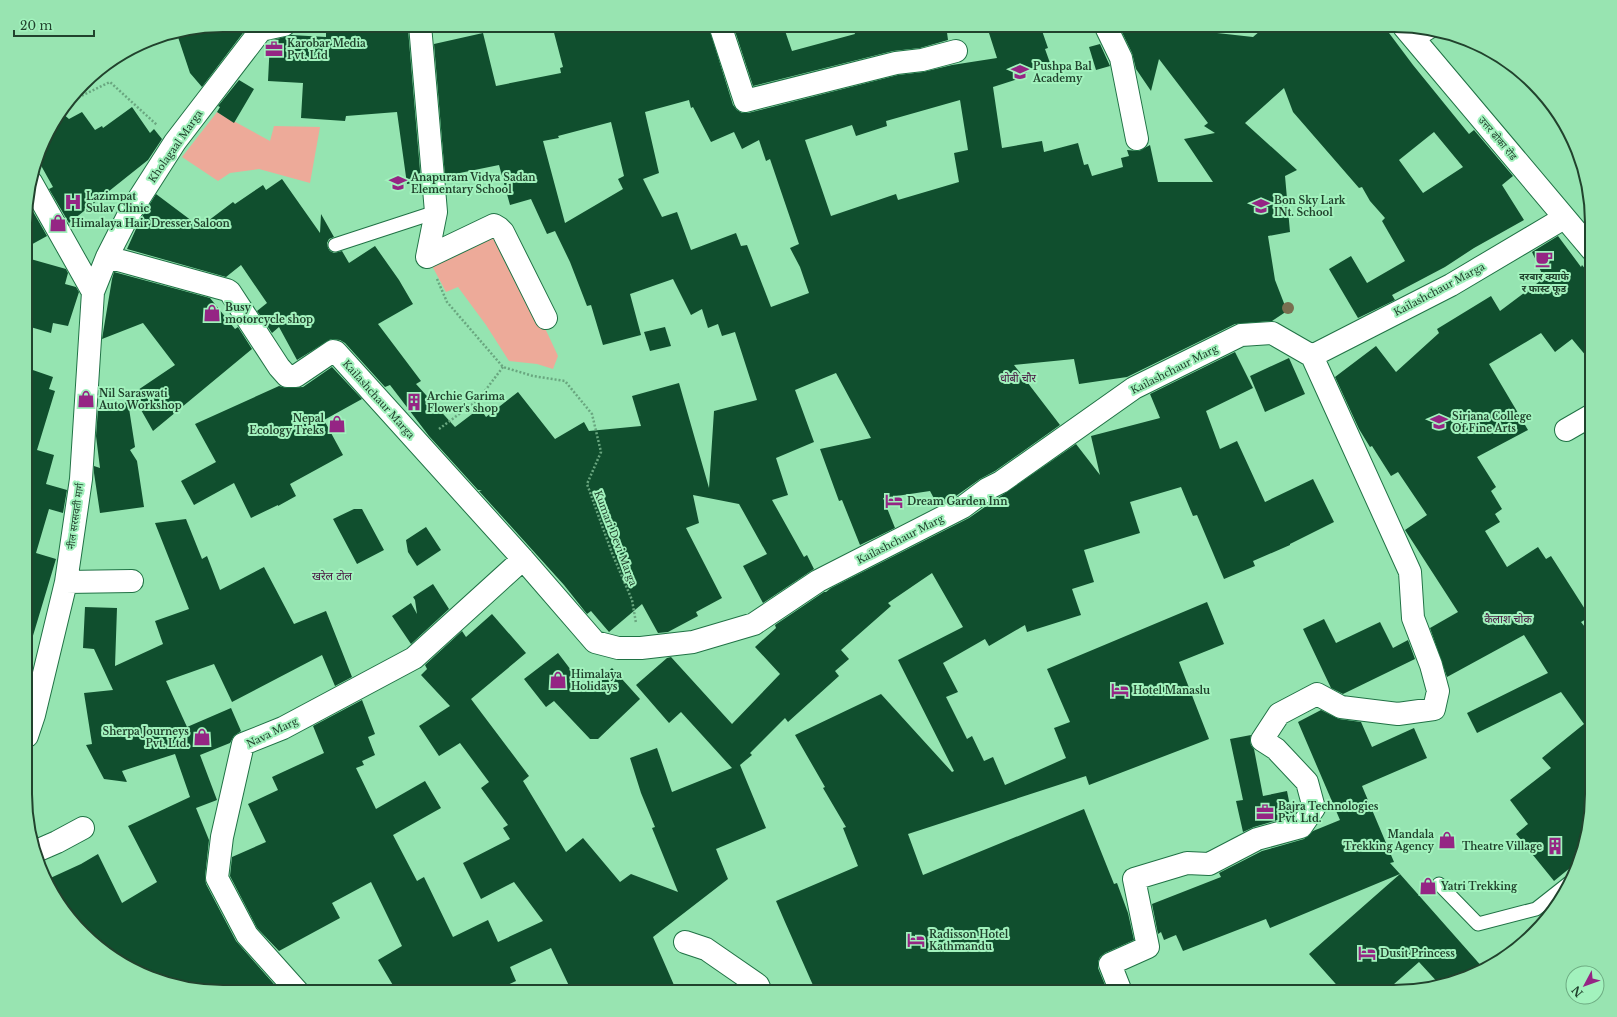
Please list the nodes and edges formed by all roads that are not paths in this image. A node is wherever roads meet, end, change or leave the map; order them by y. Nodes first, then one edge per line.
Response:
1 (259, 32) edge
2 (421, 32) edge
3 (722, 32) edge
4 (1108, 32) edge
5 (1417, 33) edge
6 (956, 51) dead end
7 (1137, 138) dead end
8 (35, 190) edge
9 (436, 212) junction
10 (1564, 218) junction
11 (1585, 242) edge
12 (335, 245) dead end
13 (107, 257) junction
14 (93, 292) junction
15 (546, 318) dead end
16 (1312, 356) junction
17 (1585, 419) edge
18 (1566, 430) dead end
19 (523, 559) junction
20 (132, 581) dead end
21 (66, 582) junction
22 (594, 642) joint
23 (32, 721) edge
24 (83, 828) dead end
25 (40, 849) edge
26 (1439, 884) dead end
27 (1558, 892) edge
28 (685, 942) dead end
29 (292, 985) edge
30 (758, 985) edge
31 (1118, 985) edge

1 - 13 street, Kholagaal Marga
2 - 9 street
3 - 6 street
4 - 7 street
5 - 10 street, उत्तर ढोका रोड
8 - 14 street
9 - 12 lane
9 - 15 street
10 - 11 street, उत्तर ढोका रोड
10 - 16 street, Kailashchaur Marga
13 - 14 street, Kholagaal Marga
13 - 19 street, Kailashchaur Marga
14 - 21 street, नील सरसवती मार्ग
16 - 22 street, Kailashchaur Marg
16 - 31 street
17 - 18 street
19 - 22 street, Kailashchaur Marga
19 - 29 street, Nava Marg
20 - 21 street
21 - 23 street, नील सरसवती मार्ग
24 - 25 street
26 - 27 lane
28 - 30 street

